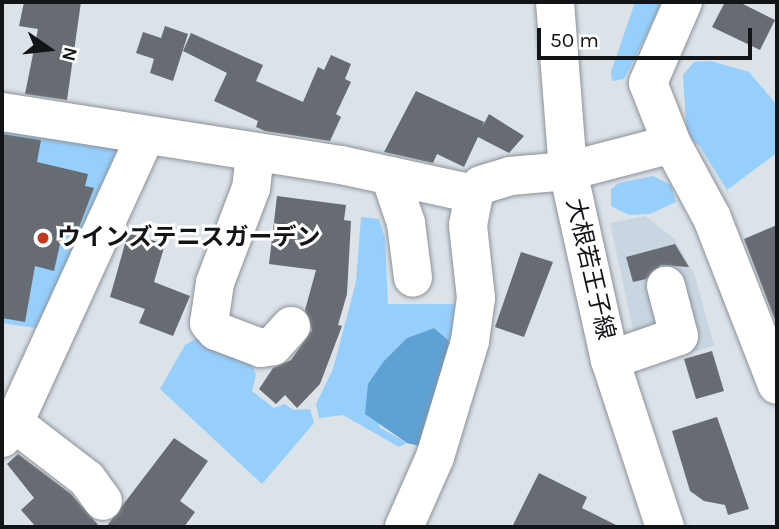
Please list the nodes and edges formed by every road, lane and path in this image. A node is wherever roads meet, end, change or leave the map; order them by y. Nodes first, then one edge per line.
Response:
1 (555, 2) edge
2 (683, 2) edge
3 (2, 113) edge
4 (146, 135) junction
5 (672, 144) junction
6 (255, 152) junction
7 (568, 171) junction
8 (390, 176) junction
9 (474, 194) junction
10 (413, 278) dead end
11 (666, 286) dead end
12 (291, 326) dead end
13 (610, 360) junction
14 (777, 385) edge
15 (8, 430) edge
16 (103, 500) dead end
17 (404, 527) edge
18 (665, 527) edge

1 - 7 street, 大根若王子線
2 - 5 street
3 - 4 street
4 - 6 street
4 - 15 street
5 - 7 street
5 - 14 street
6 - 8 street
6 - 12 street
7 - 9 street
7 - 13 street, 大根若王子線
8 - 9 street
8 - 10 street
9 - 17 street
11 - 13 street
13 - 18 street, 大根若王子線
15 - 16 street

